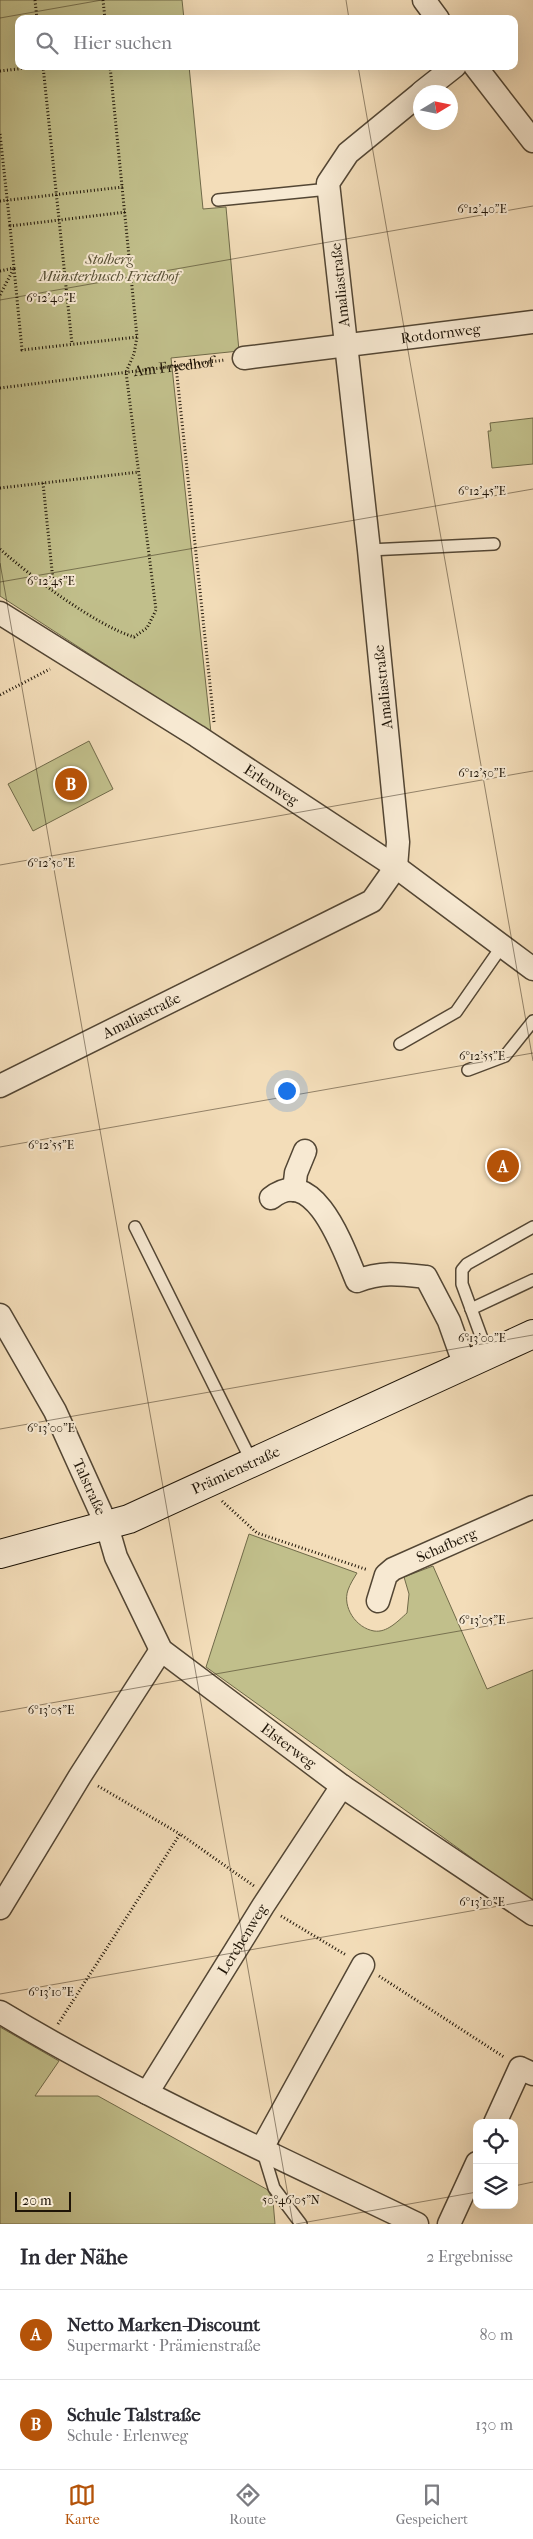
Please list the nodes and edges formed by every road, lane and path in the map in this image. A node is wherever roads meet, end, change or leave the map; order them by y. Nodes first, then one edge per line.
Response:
1 (35, 0) edge
2 (103, 0) edge
3 (424, 0) edge
4 (37, 15) edge
5 (105, 15) edge
6 (435, 15) edge
7 (15, 69) edge
8 (43, 70) edge
9 (110, 70) edge
10 (449, 70) edge
11 (478, 70) edge
12 (0, 71) edge
13 (431, 85) edge
14 (413, 100) edge
15 (0, 134) edge
16 (533, 141) edge
17 (123, 187) junction
18 (329, 189) junction
19 (57, 195) junction
20 (7, 200) junction
21 (218, 200) dead end
22 (0, 201) edge
23 (126, 212) junction
24 (59, 220) junction
25 (10, 226) junction
26 (14, 268) junction
27 (0, 272) edge
28 (0, 295) edge
29 (533, 322) edge
30 (137, 337) junction
31 (72, 344) junction
32 (346, 344) junction
33 (244, 358) joint
34 (176, 366) junction
35 (126, 372) junction
36 (0, 388) edge
37 (139, 472) junction
38 (43, 483) junction
39 (0, 488) edge
40 (494, 544) dead end
41 (0, 549) edge
42 (369, 550) junction
43 (54, 590) junction
44 (0, 613) edge
45 (64, 652) junction
46 (0, 695) edge
47 (208, 743) junction
48 (396, 867) junction
49 (502, 946) junction
50 (533, 970) edge
51 (533, 1021) edge
52 (400, 1044) dead end
53 (468, 1070) dead end
54 (0, 1086) edge
55 (305, 1151) dead end
56 (294, 1190) junction
57 (271, 1198) dead end
58 (135, 1227) dead end
59 (533, 1227) edge
60 (533, 1280) edge
61 (471, 1309) junction
62 (0, 1315) edge
63 (533, 1334) edge
64 (476, 1361) junction
65 (252, 1462) junction
66 (213, 1480) junction
67 (533, 1507) edge
68 (106, 1526) junction
69 (0, 1554) edge
70 (386, 1575) junction
71 (378, 1601) dead end
72 (161, 1650) junction
73 (80, 1776) junction
74 (342, 1786) junction
75 (180, 1834) junction
76 (266, 1901) junction
77 (0, 1908) edge
78 (533, 1914) edge
79 (362, 1965) junction
80 (0, 2012) edge
81 (47, 2040) junction
82 (527, 2071) edge
83 (147, 2093) junction
84 (497, 2119) edge
85 (262, 2148) junction
86 (477, 2164) edge
87 (301, 2224) edge
88 (417, 2224) edge
89 (449, 2224) edge

1 - 4 path
2 - 5 path
3 - 6 street
7 - 12 path
8 - 19 path
9 - 17 path
10 - 13 street, Amaliastraße
11 - 16 street
14 - 18 street, Amaliastraße
15 - 20 path
17 - 19 path
17 - 23 path
18 - 21 lane
18 - 32 street, Amaliastraße
19 - 20 path
19 - 24 path
20 - 22 path
20 - 25 path
23 - 24 path
23 - 30 path
24 - 25 path
24 - 31 path
25 - 26 path
26 - 27 path
26 - 28 path
26 - 31 path
29 - 32 street, Rotdornweg
30 - 31 path
30 - 35 path
32 - 33 street
32 - 42 street, Amaliastraße
33 - 34 path, Am Friedhof
34 - 35 path, Am Friedhof
34 - 47 path
35 - 36 path, Am Friedhof
35 - 37 path
37 - 38 path
37 - 43 path
38 - 39 path
38 - 43 path
40 - 42 lane
41 - 43 path
42 - 48 street, Amaliastraße
44 - 45 street, Erlenweg
45 - 46 path
45 - 47 street, Erlenweg
47 - 48 street, Erlenweg
48 - 49 street, Erlenweg
48 - 54 street, Amaliastraße
49 - 50 street, Erlenweg
49 - 52 lane
51 - 53 lane
55 - 56 street
56 - 57 street
56 - 64 street
58 - 65 lane
59 - 61 lane
60 - 61 lane
61 - 64 lane
62 - 68 street, Talstraße
63 - 64 street, Prämienstraße
64 - 65 street, Prämienstraße
65 - 66 street, Prämienstraße
66 - 68 street, Prämienstraße
66 - 70 path
67 - 70 street, Schafberg
68 - 69 street, Prämienstraße
68 - 72 street, Elsterweg
70 - 71 street
72 - 73 street
72 - 74 street, Elsterweg
73 - 75 path
73 - 77 street
74 - 76 street, Lerchenweg
74 - 78 street, Elsterweg
75 - 76 path
75 - 81 path
76 - 79 path
76 - 83 street, Lerchenweg
79 - 82 path
79 - 85 street
80 - 81 street
81 - 83 street
82 - 84 street
83 - 85 street
85 - 87 lane
85 - 88 street
86 - 89 street

